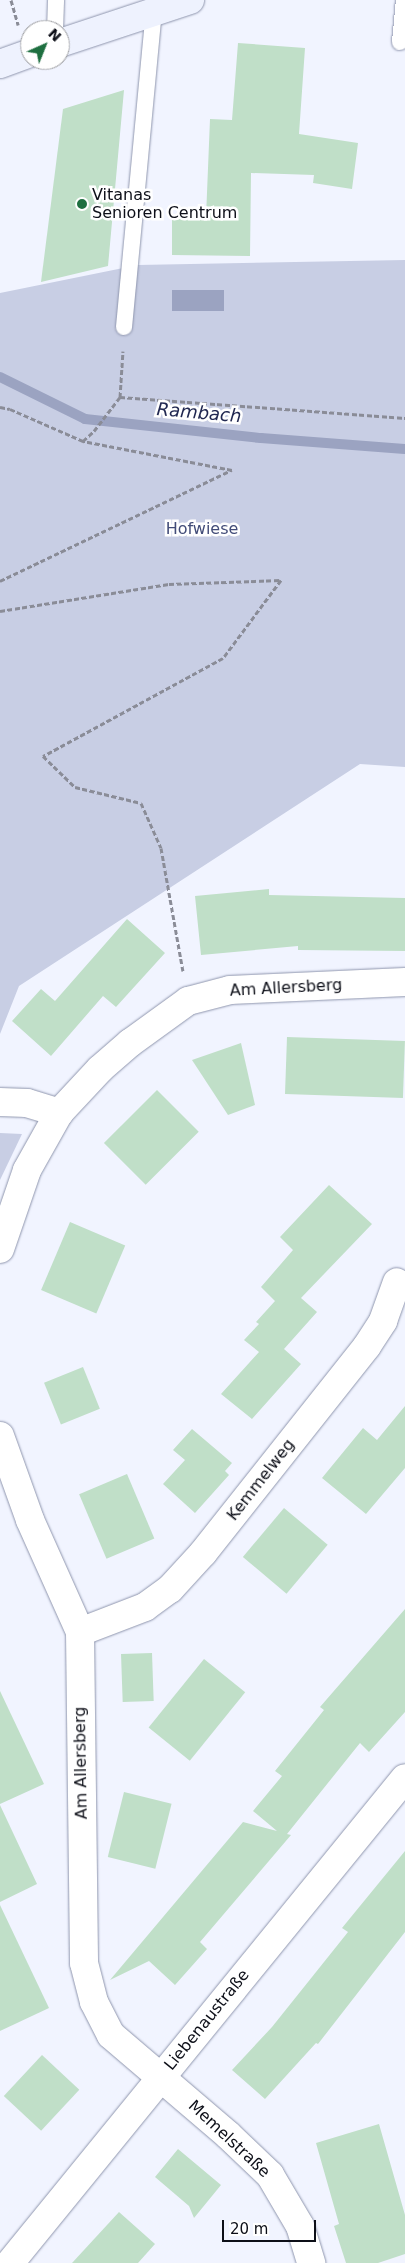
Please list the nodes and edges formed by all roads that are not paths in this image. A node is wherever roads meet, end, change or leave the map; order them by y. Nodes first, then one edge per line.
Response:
1 (56, 0) edge
2 (190, 0) edge
3 (404, 0) edge
4 (154, 11) junction
5 (55, 20) edge
6 (70, 40) edge
7 (400, 42) dead end
8 (20, 57) edge
9 (0, 64) edge
10 (124, 327) road end
11 (405, 982) edge
12 (0, 1102) edge
13 (58, 1112) junction
14 (0, 1249) edge
15 (397, 1282) dead end
16 (0, 1436) edge
17 (80, 1632) junction
18 (405, 1778) edge
19 (160, 2078) junction
20 (10, 2263) edge
21 (311, 2263) edge

1 - 5 lane
2 - 4 main road
3 - 7 lane
4 - 6 main road
4 - 10 lane
8 - 9 main road
11 - 13 street, Am Allersberg
12 - 13 street
13 - 14 street, Am Allersberg
15 - 17 street, Kemmelweg
16 - 17 street, Am Allersberg
17 - 19 street, Am Allersberg
18 - 19 street, Liebenaustraße
19 - 20 street, Liebenaustraße
19 - 21 street, Memelstraße

